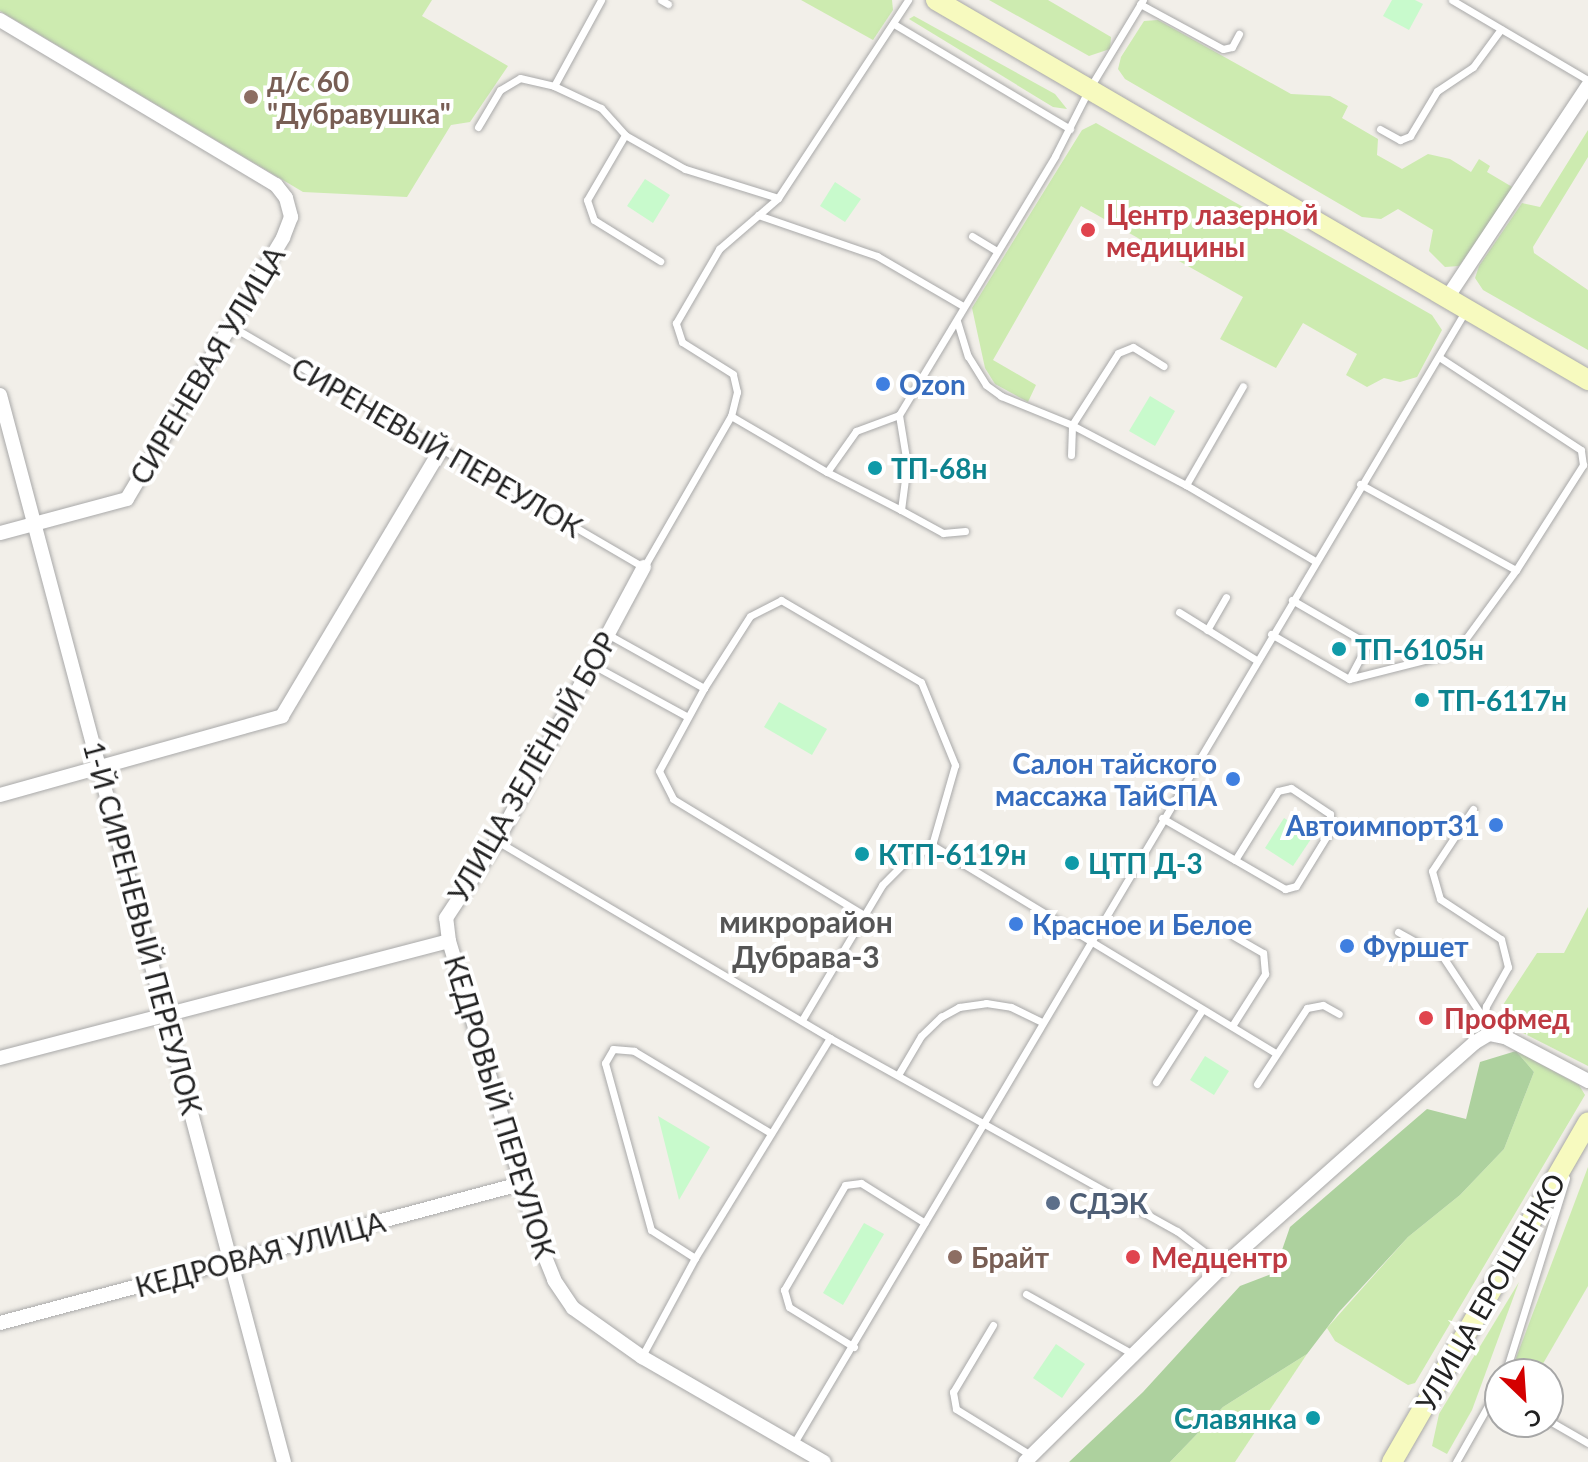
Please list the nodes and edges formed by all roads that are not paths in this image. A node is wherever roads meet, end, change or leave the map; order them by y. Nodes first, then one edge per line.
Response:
1 (601, 0) edge
2 (908, 0) edge
3 (936, 0) edge
4 (1452, 0) edge
5 (1141, 2) edge
6 (0, 20) edge
7 (894, 24) junction
8 (1501, 29) junction
9 (1239, 34) dead end
10 (1588, 83) edge
11 (554, 86) junction
12 (1089, 89) junction
13 (478, 127) dead end
14 (1070, 129) junction
15 (1380, 129) dead end
16 (625, 135) junction
17 (778, 198) junction
18 (758, 215) junction
19 (972, 236) dead end
20 (995, 250) junction
21 (660, 261) dead end
22 (1447, 298) junction
23 (963, 306) junction
24 (1466, 310) junction
25 (957, 321) junction
26 (231, 326) junction
27 (1439, 357) junction
28 (1164, 366) dead end
29 (1588, 380) edge
30 (1243, 386) dead end
31 (0, 395) edge
32 (899, 415) junction
33 (731, 416) junction
34 (1072, 425) junction
35 (440, 451) junction
36 (1071, 455) dead end
37 (827, 472) junction
38 (1360, 484) junction
39 (1186, 485) junction
40 (901, 510) junction
41 (34, 524) junction
42 (965, 531) dead end
43 (0, 533) edge
44 (1315, 561) junction
45 (644, 567) junction
46 (1516, 570) junction
47 (1226, 597) dead end
48 (1292, 600) junction
49 (1179, 612) dead end
50 (1207, 630) junction
51 (1271, 634) junction
52 (609, 635) junction
53 (1256, 660) junction
54 (593, 665) junction
55 (1349, 679) junction
56 (704, 688) junction
57 (688, 717) junction
58 (101, 769) junction
59 (0, 795) edge
60 (1473, 809) dead end
61 (1162, 818) junction
62 (497, 841) junction
63 (932, 845) junction
64 (1235, 860) junction
65 (864, 915) junction
66 (1398, 932) dead end
67 (1233, 936) dead end
68 (449, 941) junction
69 (1090, 941) junction
70 (1202, 1010) junction
71 (1339, 1014) dead end
72 (165, 1017) junction
73 (1484, 1019) junction
74 (802, 1020) junction
75 (1042, 1022) junction
76 (1232, 1026) junction
77 (1489, 1034) junction
78 (830, 1038) junction
79 (1276, 1053) junction
80 (0, 1058) edge
81 (898, 1075) junction
82 (1588, 1081) edge
83 (1156, 1082) dead end
84 (1257, 1084) dead end
85 (1588, 1123) edge
86 (984, 1126) junction
87 (769, 1132) junction
88 (1576, 1145) junction
89 (520, 1184) junction
90 (925, 1223) junction
91 (695, 1258) junction
92 (232, 1261) junction
93 (1223, 1266) junction
94 (1026, 1294) dead end
95 (0, 1323) edge
96 (993, 1325) dead end
97 (854, 1347) junction
98 (1133, 1354) junction
99 (642, 1357) junction
100 (1510, 1358) edge
101 (1484, 1413) edge
102 (1564, 1429) edge
103 (794, 1443) junction
104 (1588, 1443) edge
105 (1028, 1459) edge
106 (284, 1462) edge
107 (824, 1462) edge
108 (1392, 1462) edge
109 (1456, 1462) edge

1 - 11 lane
2 - 7 lane
3 - 12 main road
4 - 8 lane
5 - 9 lane
5 - 12 lane
6 - 26 street, СИРЕНЕВАЯ УЛИЦА
7 - 14 lane
7 - 17 lane
8 - 10 lane
8 - 15 lane
10 - 22 street
11 - 13 lane
11 - 16 lane
12 - 14 lane
12 - 22 main road
14 - 20 lane
16 - 17 lane
16 - 21 lane
17 - 18 lane
18 - 23 lane
18 - 33 lane
19 - 20 lane
20 - 23 lane
22 - 24 main road
23 - 25 lane
24 - 27 lane
24 - 29 main road
25 - 32 lane
25 - 34 lane
26 - 35 lane, СИРЕНЕВЫЙ ПЕРЕУЛОК
26 - 41 street, СИРЕНЕВАЯ УЛИЦА
27 - 38 lane
27 - 46 lane
28 - 34 lane
30 - 39 lane
31 - 41 street, 1-Й СИРЕНЕВЫЙ ПЕРЕУЛОК
32 - 37 lane
32 - 40 lane
33 - 37 lane
33 - 45 lane
34 - 36 lane
34 - 39 lane
35 - 45 lane, СИРЕНЕВЫЙ ПЕРЕУЛОК
35 - 58 street
37 - 40 lane
38 - 44 lane
38 - 46 lane
39 - 44 lane
40 - 42 lane
41 - 43 street, СИРЕНЕВАЯ УЛИЦА
41 - 58 street, 1-Й СИРЕНЕВЫЙ ПЕРЕУЛОК
44 - 48 lane
45 - 52 street, УЛИЦА ЗЕЛЁНЫЙ БОР
46 - 55 lane
47 - 50 lane
48 - 51 lane
48 - 55 lane
49 - 50 lane
50 - 53 lane
51 - 53 lane
51 - 55 lane
52 - 54 street, УЛИЦА ЗЕЛЁНЫЙ БОР
52 - 56 lane
53 - 61 lane
54 - 57 lane
54 - 62 street, УЛИЦА ЗЕЛЁНЫЙ БОР
56 - 57 lane
56 - 63 lane
57 - 65 lane
58 - 59 street
58 - 72 street, 1-Й СИРЕНЕВЫЙ ПЕРЕУЛОК
60 - 73 lane
61 - 64 lane
61 - 69 lane
62 - 68 street, УЛИЦА ЗЕЛЁНЫЙ БОР
62 - 74 lane
63 - 65 lane
63 - 69 lane
64 - 64 lane
65 - 74 lane
66 - 73 lane
67 - 76 lane
68 - 72 street, УЛИЦА ЗЕЛЁНЫЙ БОР
68 - 89 street, КЕДРОВЫЙ ПЕРЕУЛОК
69 - 70 lane
69 - 75 lane
70 - 76 lane
70 - 83 lane
71 - 79 lane
72 - 80 street, УЛИЦА ЗЕЛЁНЫЙ БОР
72 - 92 street, 1-Й СИРЕНЕВЫЙ ПЕРЕУЛОК
73 - 77 lane
74 - 78 lane
75 - 81 lane
75 - 86 lane
76 - 79 lane
77 - 82 street
77 - 93 street
78 - 81 lane
78 - 87 lane
79 - 84 lane
81 - 86 lane
85 - 88 main road, УЛИЦА ЕРОШЕНКО
86 - 90 lane
86 - 93 lane
87 - 91 lane
87 - 91 lane
88 - 100 lane
88 - 108 main road, УЛИЦА ЕРОШЕНКО
89 - 92 street, КЕДРОВАЯ УЛИЦА
89 - 99 street, КЕДРОВЫЙ ПЕРЕУЛОК
90 - 97 lane
90 - 97 lane
91 - 99 lane
92 - 95 street, КЕДРОВАЯ УЛИЦА
92 - 106 street, 1-Й СИРЕНЕВЫЙ ПЕРЕУЛОК
93 - 98 street
94 - 98 lane
96 - 105 lane
97 - 103 lane
98 - 105 street
99 - 103 street, КЕДРОВЫЙ ПЕРЕУЛОК
101 - 109 lane
102 - 104 lane
103 - 107 street, КЕДРОВЫЙ ПЕРЕУЛОК

